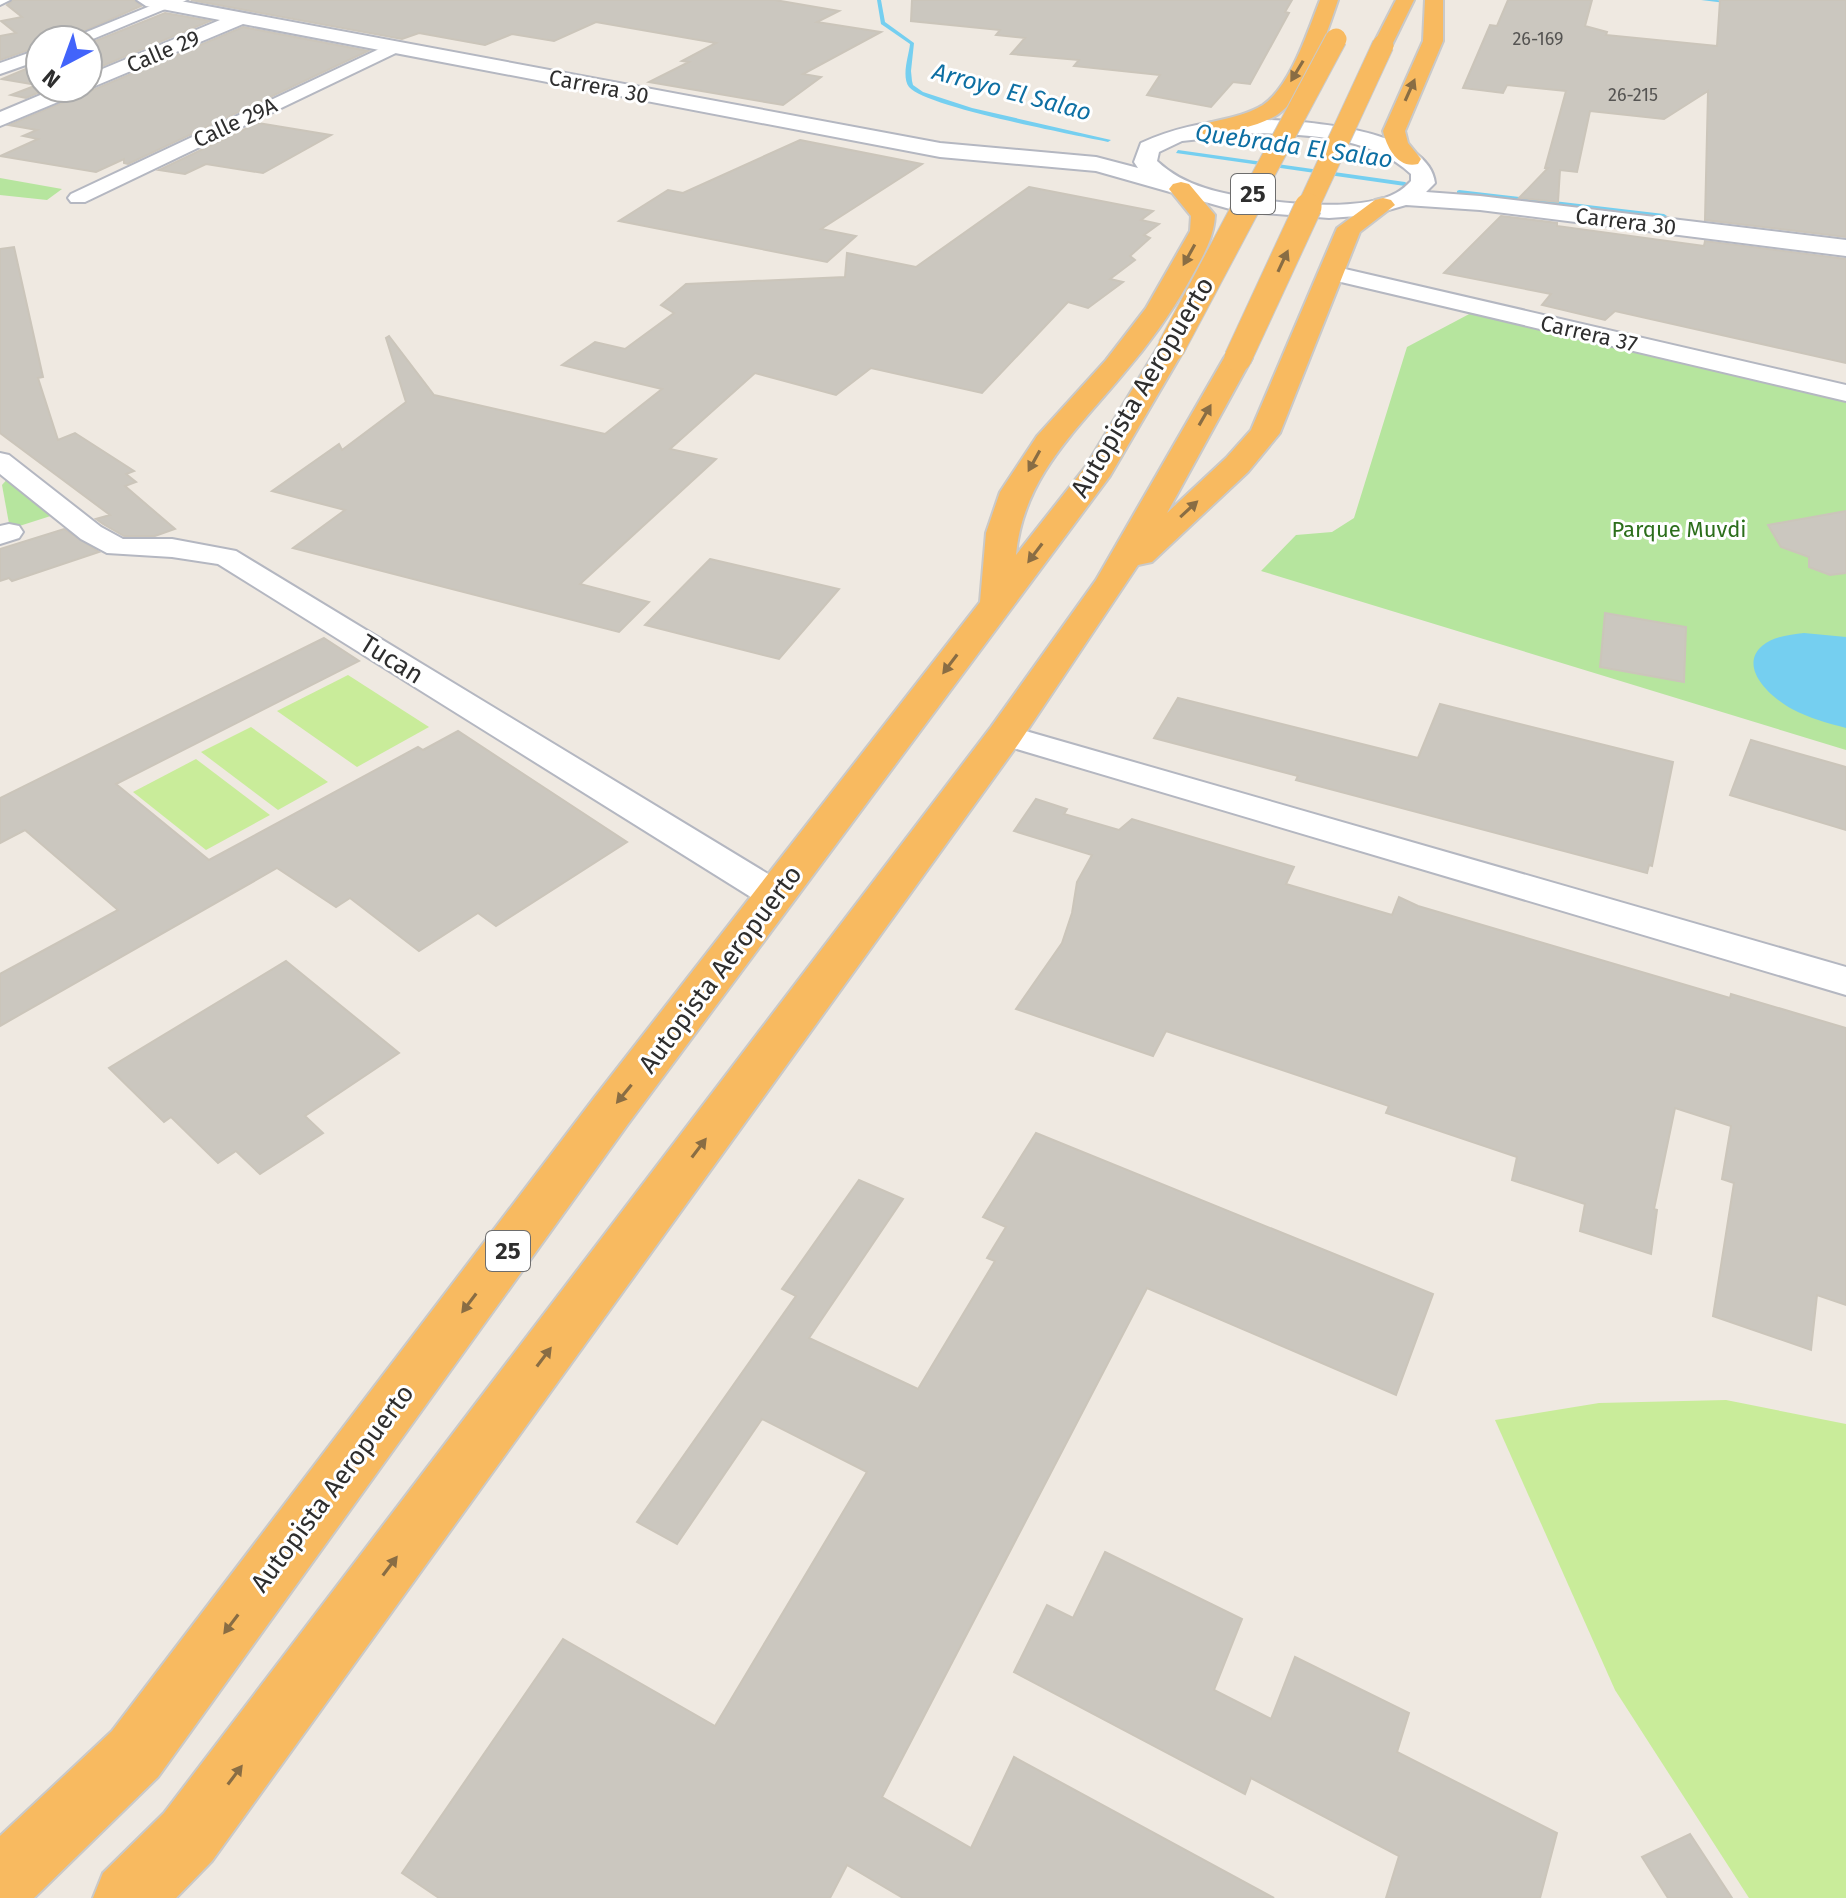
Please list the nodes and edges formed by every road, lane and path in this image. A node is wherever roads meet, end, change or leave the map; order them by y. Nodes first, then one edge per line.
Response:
1 (1329, 0) edge
2 (1405, 0) edge
3 (1434, 0) edge
4 (163, 2) edge
5 (238, 19) junction
6 (104, 27) edge
7 (1340, 33) dead end
8 (394, 47) junction
9 (24, 60) edge
10 (0, 69) edge
11 (104, 75) edge
12 (38, 104) edge
13 (0, 120) edge
14 (1211, 129) junction
15 (1154, 144) junction
16 (1053, 159) junction
17 (1416, 165) junction
18 (1172, 185) junction
19 (78, 198) dead end
20 (1394, 201) junction
21 (1846, 235) edge
22 (1846, 248) edge
23 (1332, 273) junction
24 (1846, 393) edge
25 (0, 461) edge
26 (1112, 581) junction
27 (997, 602) junction
28 (1005, 735) junction
29 (775, 895) junction
30 (1846, 981) edge
31 (179, 1868) edge
32 (0, 1883) edge
33 (128, 1898) edge

1 -> 14 highway
26 -> 2 highway, 25, bridge
17 -> 3 highway
4 - 5 street, Carrera 30
4 - 6 street
5 - 8 street, Carrera 30
5 - 11 street, Calle 29
7 -> 27 highway, Autopista Aeropuerto / 25, bridge
8 - 16 street, Carrera 30
8 - 19 street, Calle 29A
9 - 10 street
12 - 13 street
14 - 15 street, Carrera 30
14 - 17 street, Carrera 30
15 - 16 street, Carrera 30
15 - 18 street
16 - 18 street, Carrera 30
17 - 20 street
17 - 21 street, Carrera 30
18 - 20 street, Carrera 30
18 -> 27 highway
20 - 22 street, Carrera 30
20 - 23 highway
23 - 24 street, Carrera 37
26 -> 23 highway
25 - 29 street, Tucan
26 - 28 highway, 25
27 -> 29 highway, Autopista Aeropuerto / 25
28 - 30 street
31 -> 28 highway, 25
29 -> 32 highway, Autopista Aeropuerto / 25
31 - 33 highway, 25

